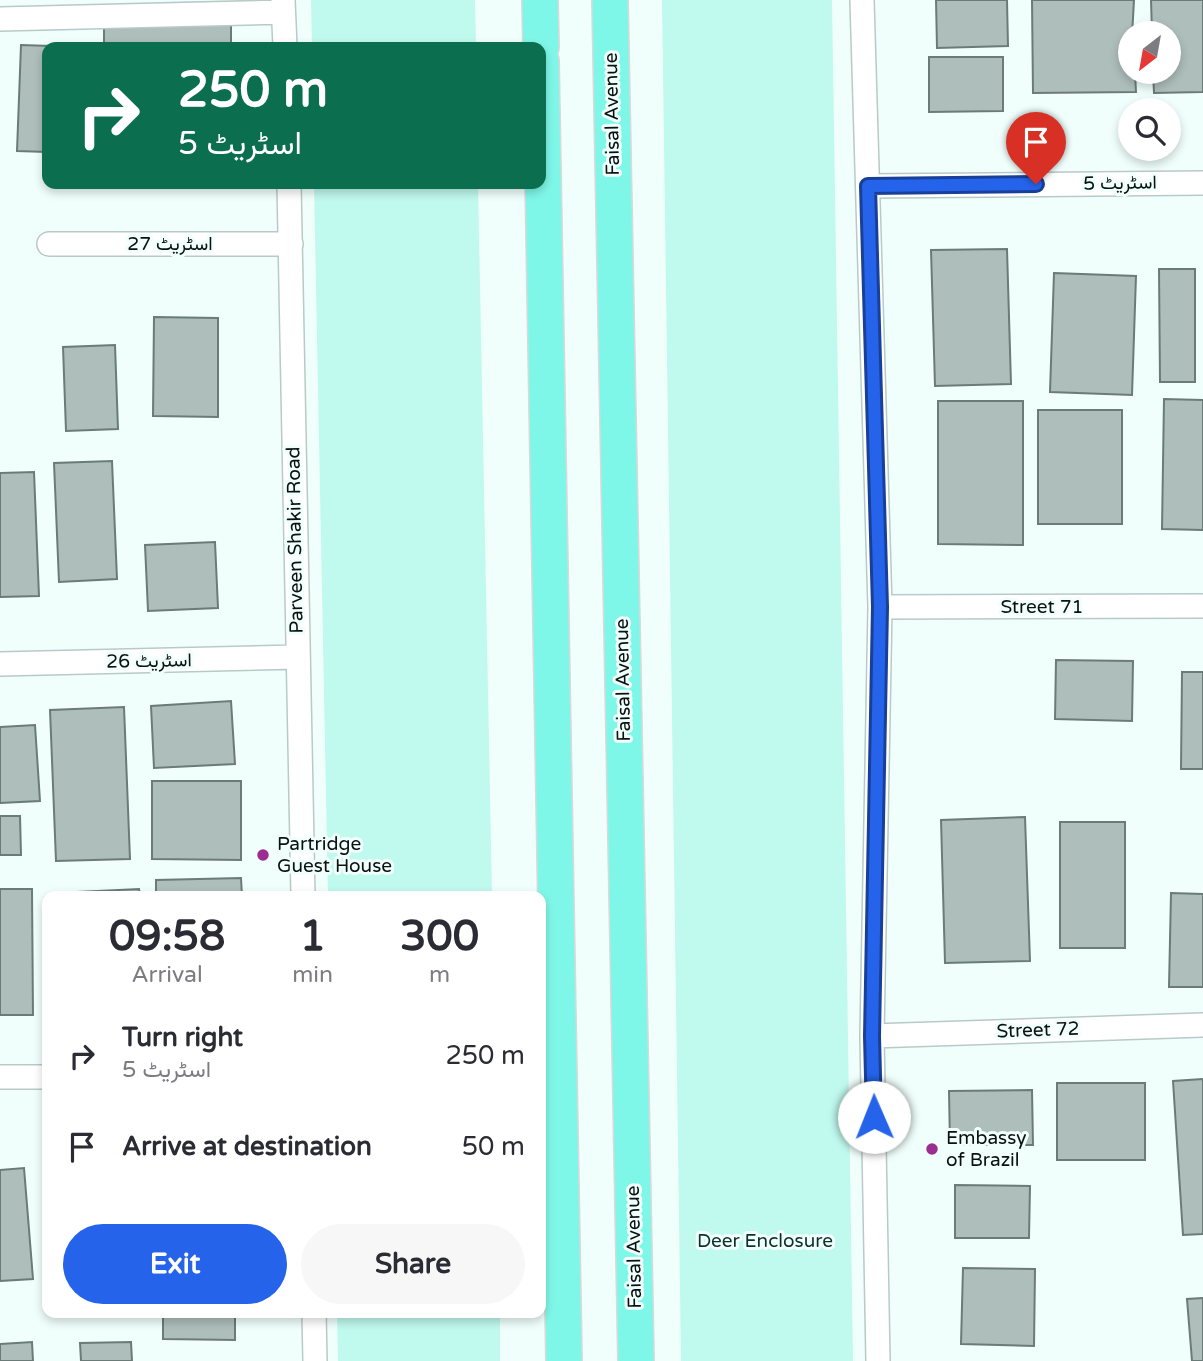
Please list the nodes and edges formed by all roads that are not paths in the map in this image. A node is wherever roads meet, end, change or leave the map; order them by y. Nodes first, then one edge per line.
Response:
1 (540, 0) edge
2 (610, 0) edge
3 (862, 0) edge
4 (283, 6) edge
5 (0, 19) edge
6 (285, 42) edge
7 (541, 42) edge
8 (1203, 183) edge
9 (868, 186) junction
10 (289, 189) edge
11 (543, 189) edge
12 (49, 244) dead end
13 (291, 244) junction
14 (1203, 606) edge
15 (880, 607) junction
16 (297, 657) junction
17 (0, 664) edge
18 (303, 891) edge
19 (1203, 1025) edge
20 (872, 1036) junction
21 (0, 1077) edge
22 (42, 1077) edge
23 (314, 1318) edge
24 (315, 1361) edge
25 (564, 1361) edge
26 (636, 1361) edge
27 (878, 1361) edge

1 - 7 main road
2 - 26 main road, Faisal Avenue
3 - 9 street
4 - 5 street
4 - 6 street
8 - 9 street, اسٹریٹ 5
9 - 15 street
10 - 13 street, Parveen Shakir Road
11 - 25 main road
12 - 13 street, اسٹریٹ 27
13 - 16 street, Parveen Shakir Road
14 - 15 street, Street 71
15 - 20 street
16 - 17 street, اسٹریٹ 26
16 - 18 street, Parveen Shakir Road
19 - 20 street, Street 72
20 - 27 street
21 - 22 street
23 - 24 street

